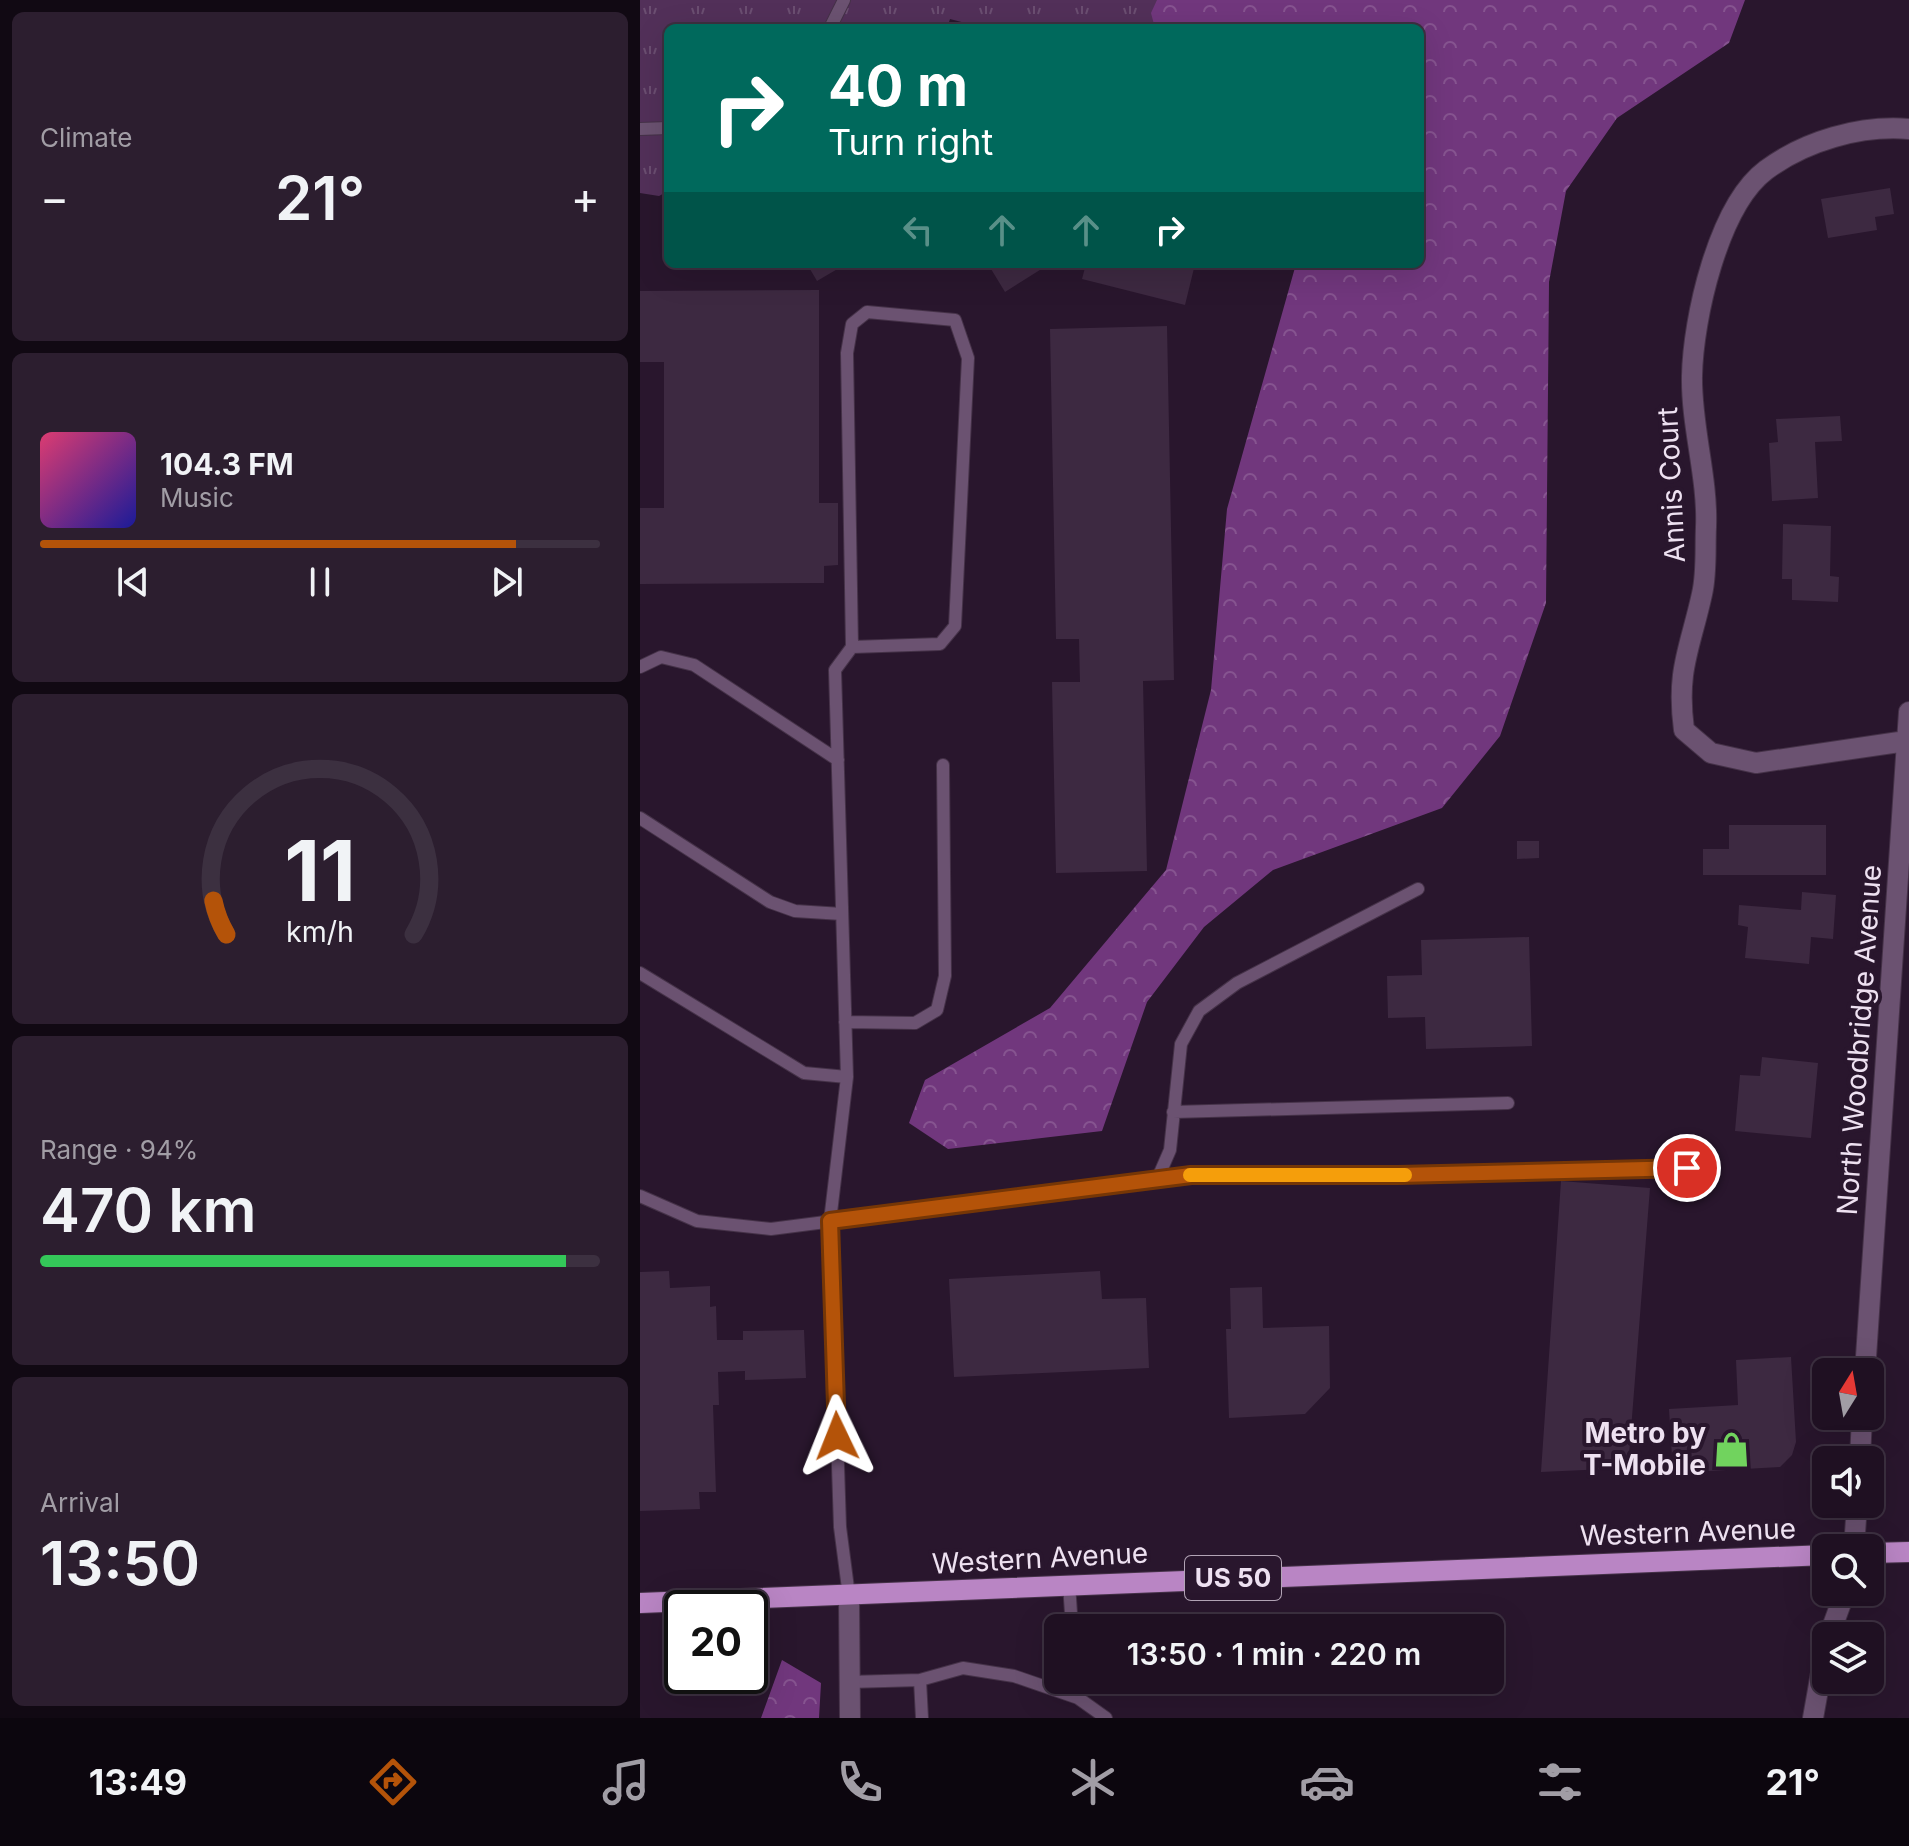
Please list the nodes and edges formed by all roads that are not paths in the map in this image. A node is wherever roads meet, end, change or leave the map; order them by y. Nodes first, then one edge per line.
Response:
1 (844, 0) edge
2 (832, 24) edge
3 (664, 128) edge
4 (640, 129) edge
5 (1909, 129) edge
6 (852, 647) junction
7 (640, 667) edge
8 (1909, 712) edge
9 (1906, 741) junction
10 (838, 760) junction
11 (943, 765) dead end
12 (640, 818) edge
13 (1418, 889) dead end
14 (842, 914) junction
15 (640, 973) edge
16 (845, 1022) junction
17 (847, 1077) junction
18 (1508, 1103) dead end
19 (1173, 1112) junction
20 (1687, 1168) dead end
21 (1157, 1180) junction
22 (640, 1196) edge
23 (830, 1221) junction
24 (1866, 1358) edge
25 (1909, 1552) edge
26 (1884, 1553) edge
27 (1812, 1556) edge
28 (1069, 1584) junction
29 (849, 1596) junction
30 (640, 1603) edge
31 (1071, 1614) edge
32 (920, 1680) junction
33 (849, 1682) junction
34 (1078, 1694) edge
35 (1817, 1694) edge
36 (1078, 1698) junction
37 (850, 1718) edge
38 (922, 1718) edge
39 (1106, 1718) edge
40 (1813, 1718) edge

1 - 2 lane
3 - 4 lane
5 - 9 street, Annis Court
6 - 6 lane
6 - 10 lane
7 - 10 lane
8 - 9 street, North Woodbridge Avenue
9 - 24 street, North Woodbridge Avenue
10 - 14 lane
11 - 16 lane
12 - 14 lane
13 - 19 lane
14 - 16 lane
15 - 17 lane
16 - 17 lane
17 - 23 lane
18 - 19 lane
19 - 21 lane
20 - 21 lane
21 - 23 lane
22 - 23 lane
23 - 29 lane
25 - 26 main road
27 - 28 main road, Western Avenue / US 50
28 - 29 main road, Western Avenue / US 50
28 - 31 lane
29 - 30 main road, Western Avenue / US 50
29 - 33 street
32 - 33 lane
32 - 36 lane
32 - 38 lane
33 - 37 street
34 - 36 lane
35 - 40 street
36 - 39 lane

